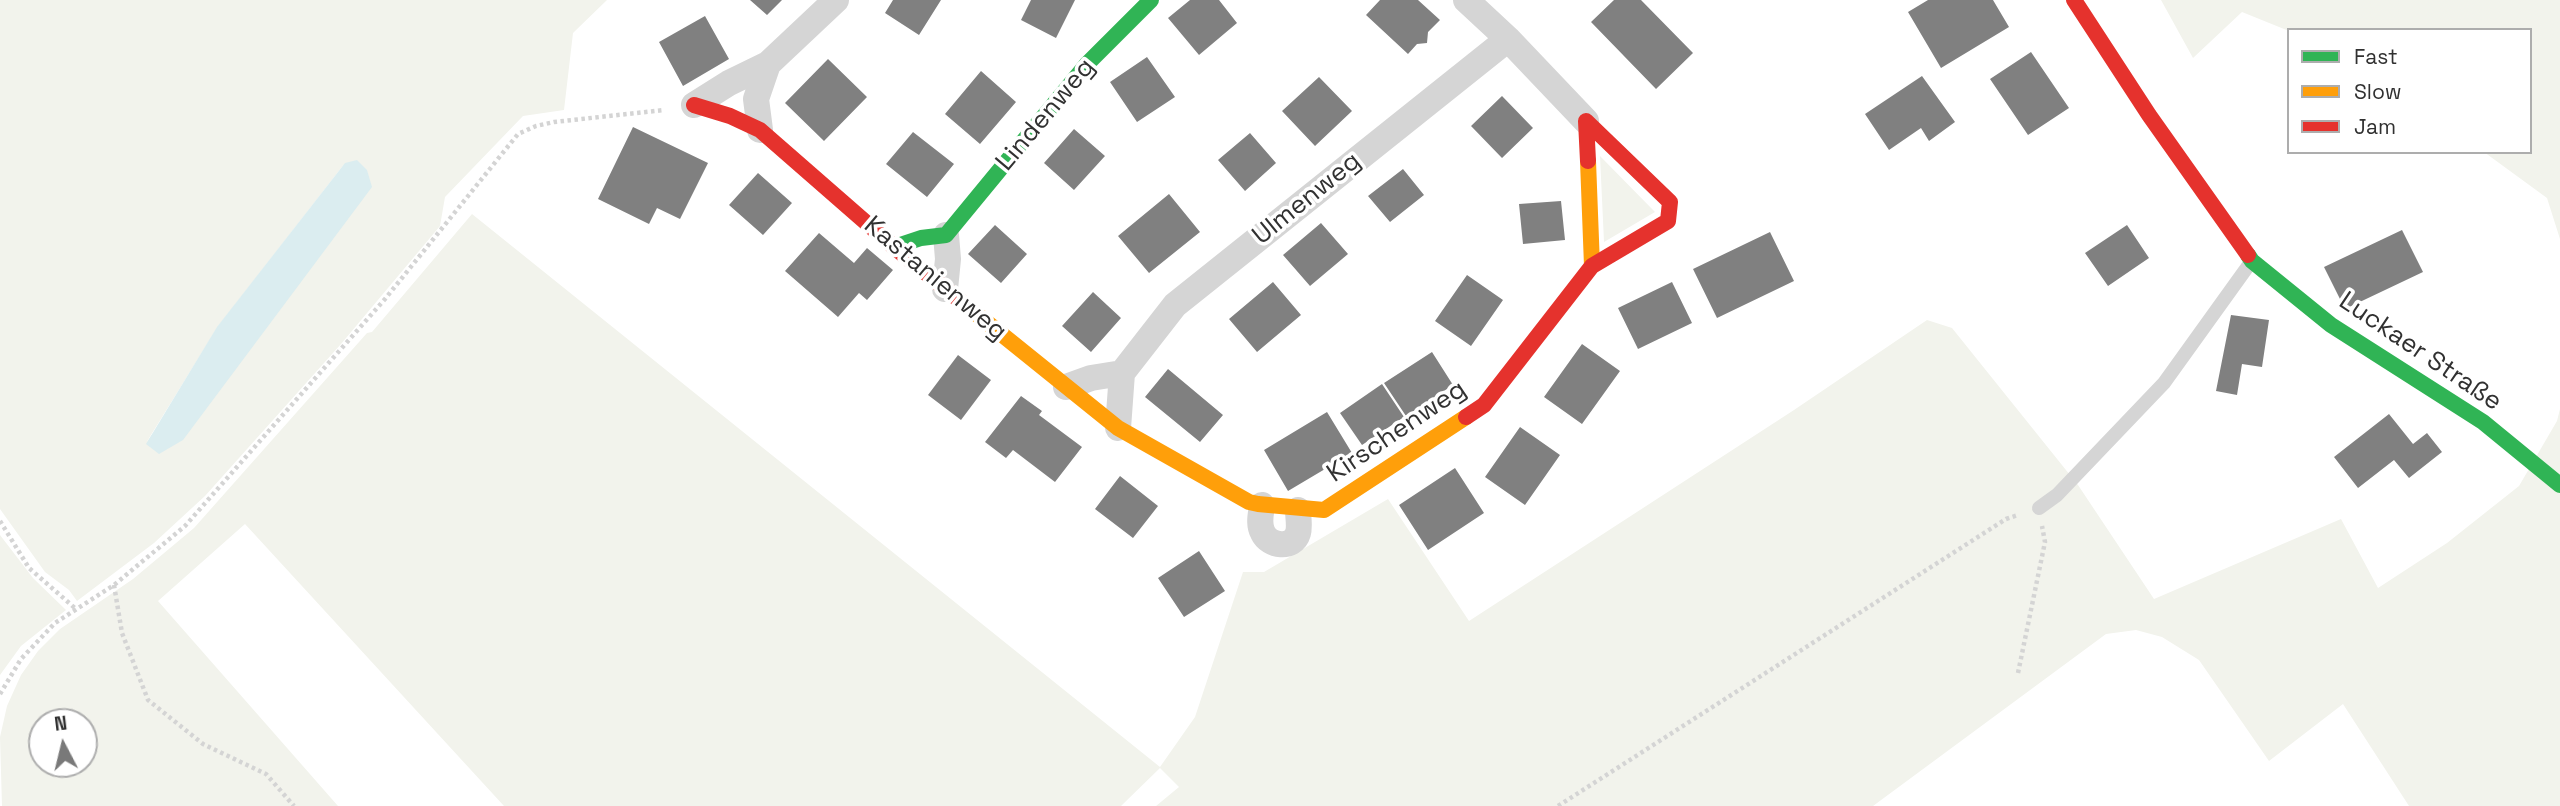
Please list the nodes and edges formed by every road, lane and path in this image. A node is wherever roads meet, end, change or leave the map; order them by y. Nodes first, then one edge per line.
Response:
1 (836, 0) edge
2 (1152, 0) edge
3 (1466, 0) edge
4 (2074, 0) edge
5 (1508, 40) junction
6 (768, 64) junction
7 (694, 105) junction
8 (1586, 121) junction
9 (760, 130) junction
10 (946, 235) junction
11 (894, 247) junction
12 (2252, 261) junction
13 (1592, 265) junction
14 (944, 289) junction
15 (1122, 373) junction
16 (1066, 387) junction
17 (1118, 428) junction
18 (2560, 485) edge
19 (1255, 504) junction
20 (2039, 508) junction
21 (1298, 510) junction
22 (0, 521) edge
23 (114, 585) junction
24 (76, 609) junction
25 (2018, 673) dead end
26 (0, 694) edge
27 (294, 806) edge
28 (1558, 806) edge

1 - 6 street
2 - 10 street, Lindenweg
3 - 5 street
4 - 12 street, Luckaer Straße
5 - 8 street
5 - 15 street, Ulmenweg
6 - 7 street
6 - 9 street
7 - 9 street, Kastanienweg
7 - 23 path
8 - 13 street
8 - 13 street, Kirschenweg
9 - 11 street, Kastanienweg
10 - 11 street
10 - 14 street
11 - 14 street, Kastanienweg
12 - 18 street, Luckaer Straße
12 - 20 lane
13 - 21 street, Kirschenweg
14 - 16 street, Kastanienweg
15 - 16 street
15 - 17 street
16 - 17 street, Kastanienweg
17 - 19 street, Kastanienweg
19 - 21 street, Kirschenweg
19 - 21 street
20 - 25 path
20 - 28 path
22 - 24 path
23 - 24 path
23 - 27 path
24 - 26 path

